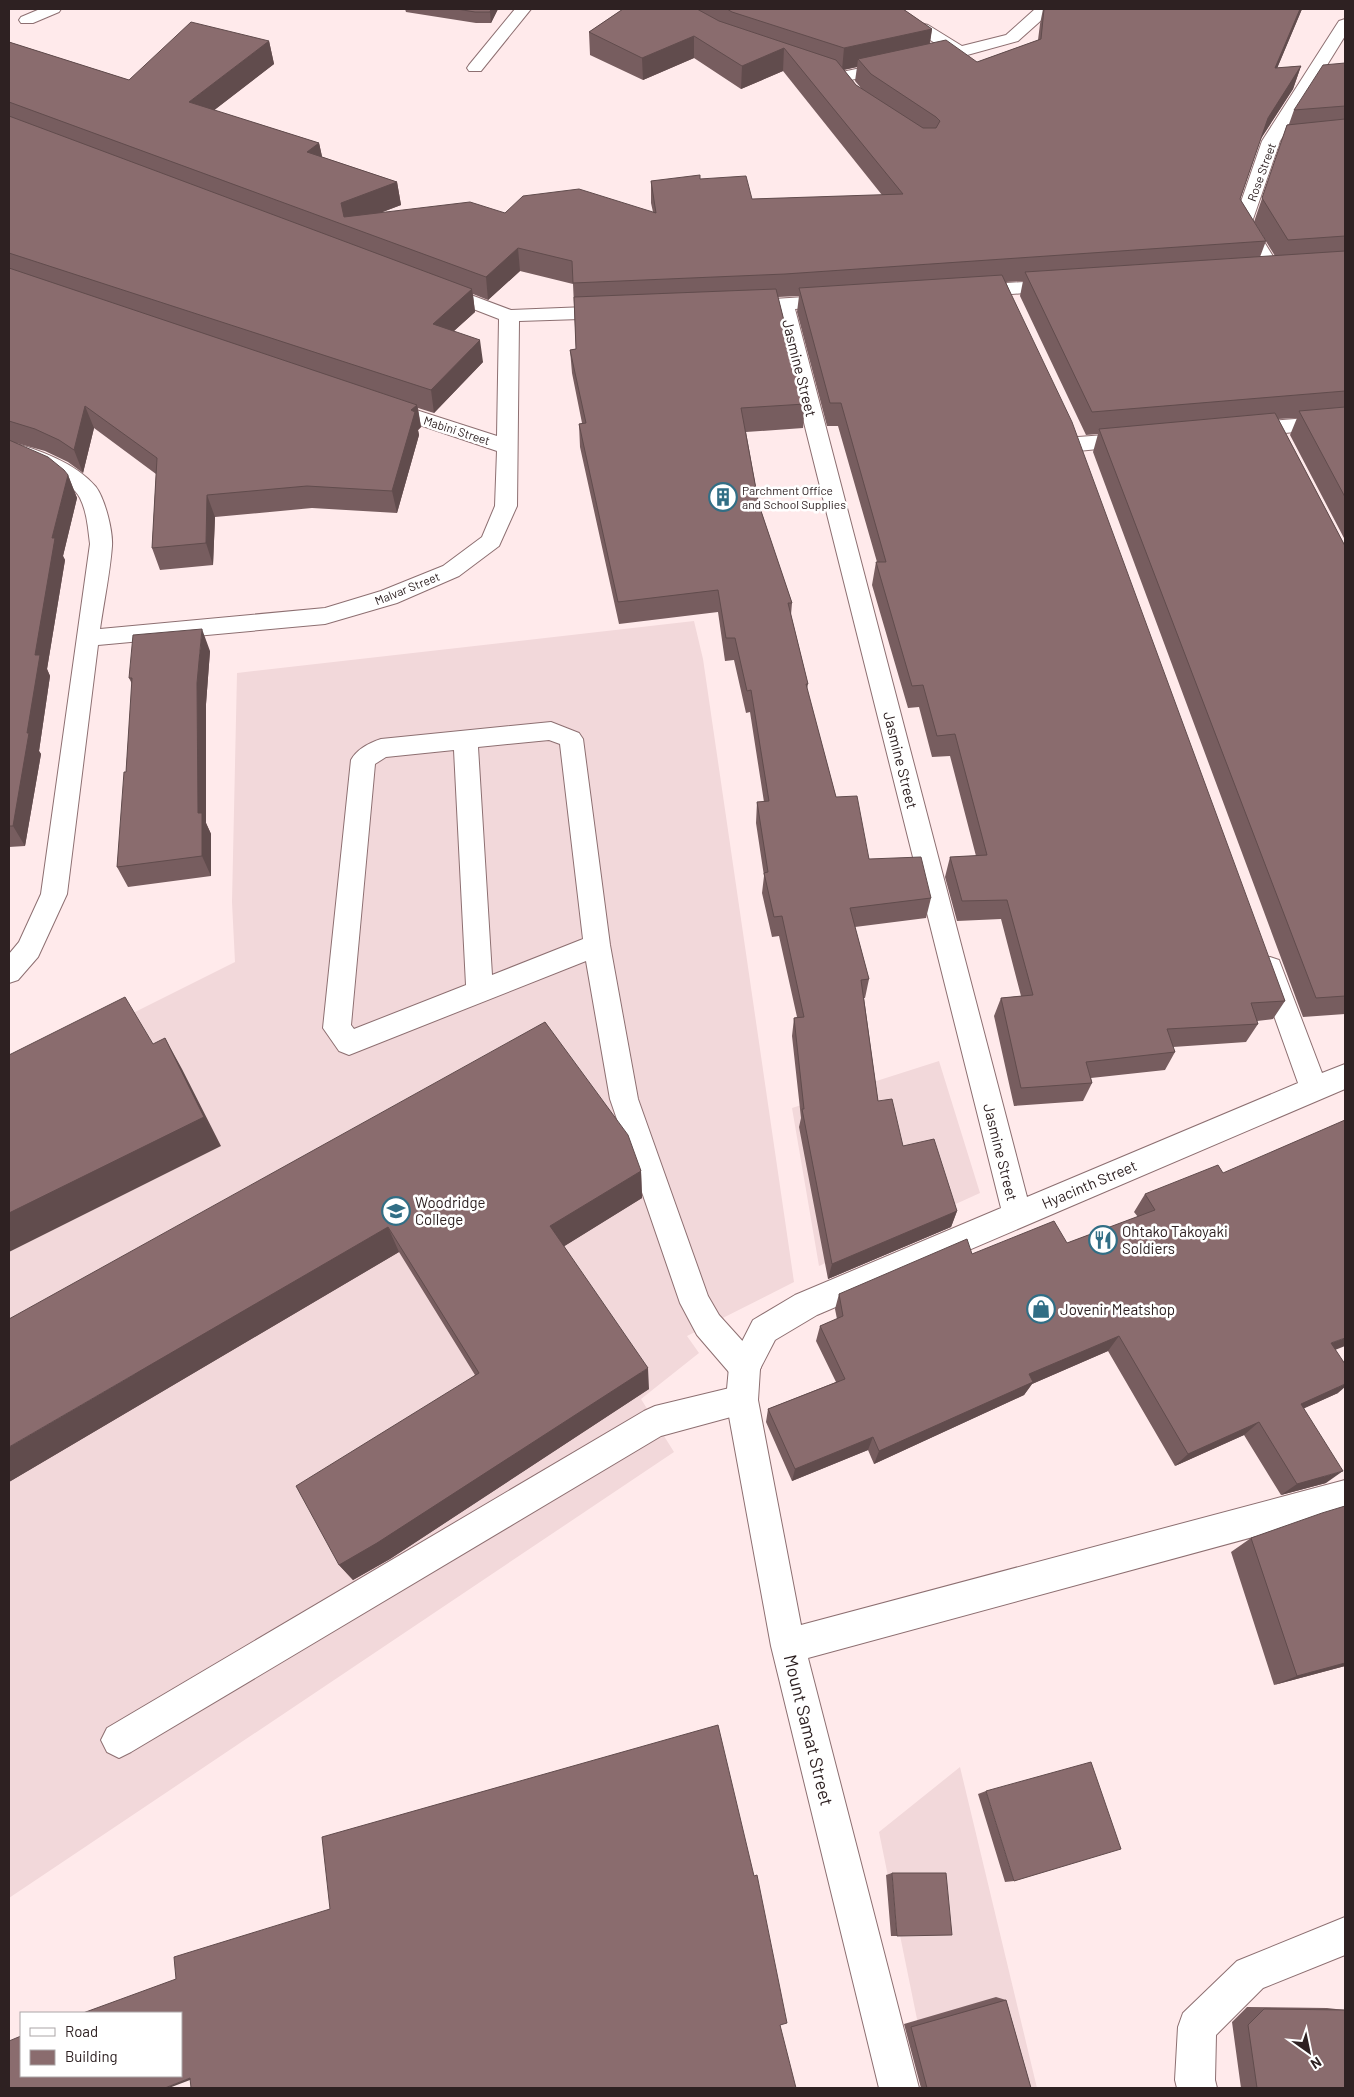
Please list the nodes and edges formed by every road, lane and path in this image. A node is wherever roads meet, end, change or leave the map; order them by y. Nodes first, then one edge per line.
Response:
1 (53, 9) edge
2 (524, 9) edge
3 (849, 9) edge
4 (1055, 9) edge
5 (27, 20) dead end
6 (1345, 24) edge
7 (960, 52) junction
8 (797, 62) edge
9 (474, 68) dead end
10 (1290, 140) edge
11 (1271, 141) junction
12 (1253, 273) edge
13 (426, 284) edge
14 (1075, 284) edge
15 (957, 293) edge
16 (851, 300) edge
17 (784, 305) junction
18 (725, 308) edge
19 (627, 311) edge
20 (509, 316) junction
21 (366, 400) edge
22 (1345, 421) edge
23 (1225, 431) edge
24 (1146, 438) edge
25 (1077, 445) edge
26 (507, 447) junction
27 (9, 449) edge
28 (87, 638) junction
29 (465, 739) junction
30 (597, 945) junction
31 (1263, 949) edge
32 (9, 972) edge
33 (480, 992) junction
34 (1345, 1076) edge
35 (1314, 1089) junction
36 (1017, 1215) junction
37 (744, 1383) junction
38 (1345, 1496) edge
39 (788, 1646) junction
40 (119, 1740) dead end
41 (1345, 1936) edge
42 (899, 2088) edge
43 (1197, 2088) edge

1 - 5 street
2 - 9 street
3 - 7 street
4 - 7 street
6 - 11 street, Rose Street
7 - 8 street
10 - 11 street
11 - 12 street, Rose Street
13 - 20 street
14 - 15 street
16 - 17 street
17 - 18 street
17 - 36 street, Jasmine Street
19 - 20 street
20 - 26 street, Malvar Street
21 - 26 street, Mabini Street
22 - 23 street
24 - 25 street
26 - 28 street, Malvar Street
27 - 28 street
28 - 32 street
29 - 30 street
29 - 33 street
29 - 33 street
30 - 33 street
30 - 37 street
31 - 35 street
34 - 35 street, Hyacinth Street
35 - 36 street, Hyacinth Street
36 - 37 street, Hyacinth Street
37 - 39 street, Mount Samat Street
37 - 40 street
38 - 39 street
39 - 42 street, Mount Samat Street
41 - 43 street

